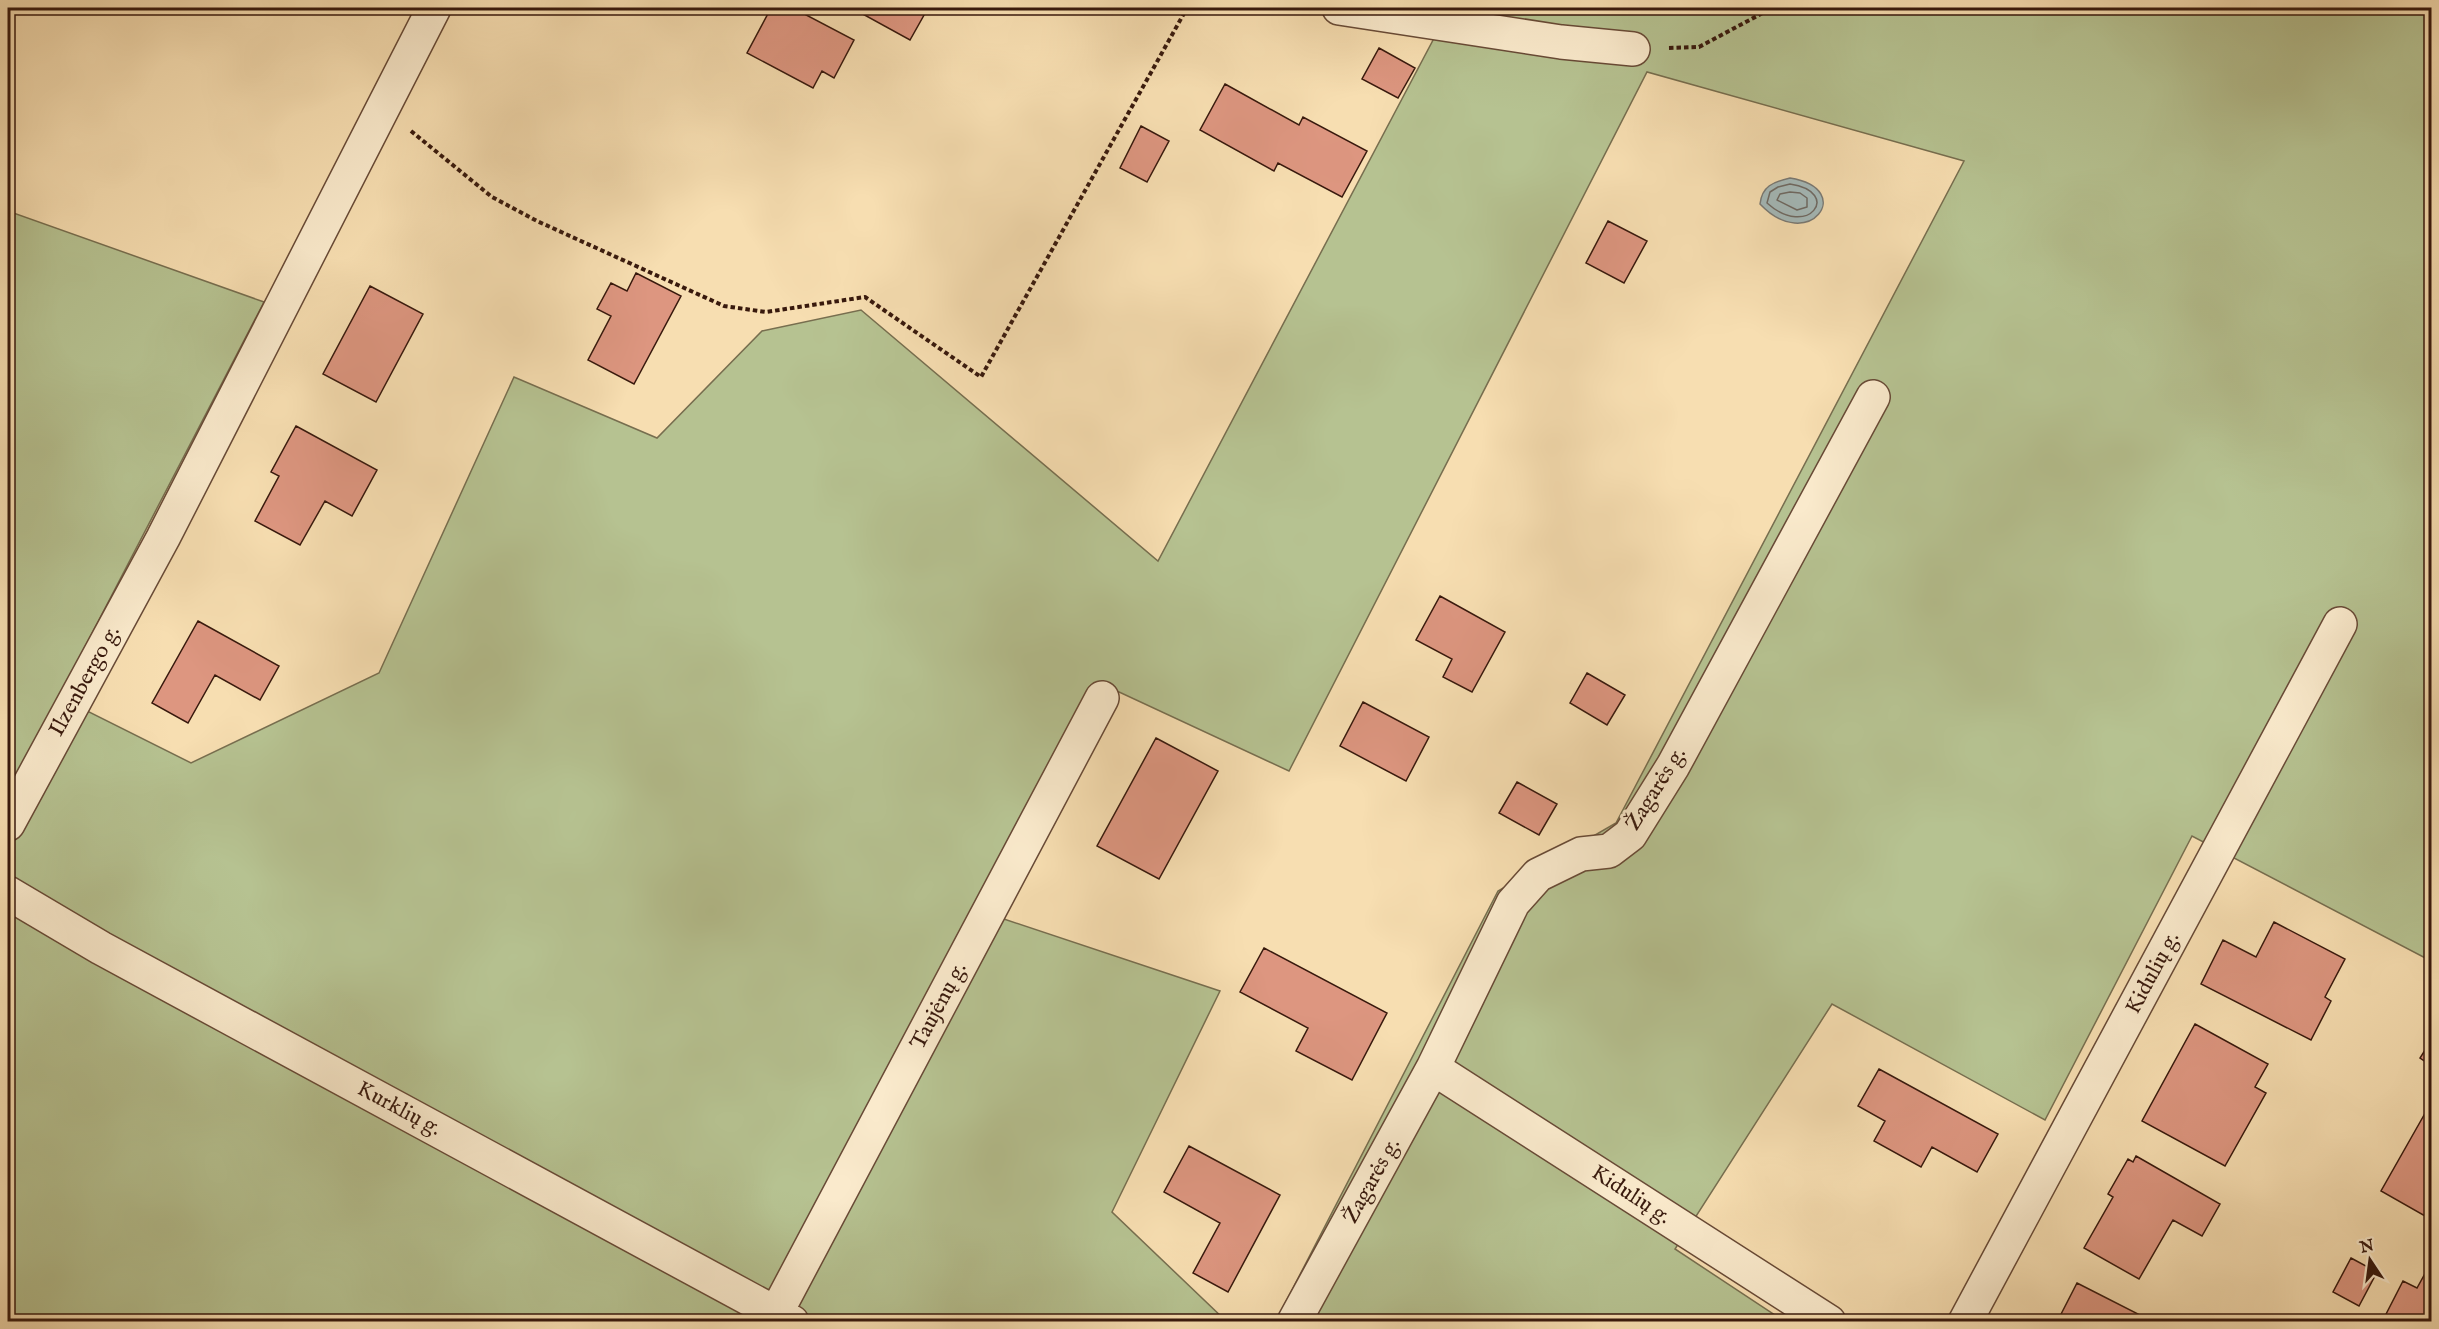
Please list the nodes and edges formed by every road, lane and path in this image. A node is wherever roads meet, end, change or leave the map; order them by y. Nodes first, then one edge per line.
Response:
1 (434, 8) edge
2 (1187, 8) edge
3 (1340, 8) edge
4 (1772, 8) edge
5 (1633, 49) joint
6 (383, 108) junction
7 (1873, 397) dead end
8 (2340, 624) dead end
9 (1102, 698) dead end
10 (8, 824) edge
11 (8, 892) edge
12 (1433, 1068) junction
13 (784, 1317) edge
14 (1294, 1322) edge
15 (1829, 1322) edge
16 (1965, 1322) edge

1 - 6 street, Ilzenbergo g.
2 - 6 path
3 - 5 street
4 - 5 path
6 - 10 street, Ilzenbergo g.
7 - 12 street, Žagarės g.
8 - 16 street, Kidulių g.
9 - 13 street, Taujėnų g.
11 - 13 street, Kurklių g.
12 - 14 street, Žagarės g.
12 - 15 street, Kidulių g.

